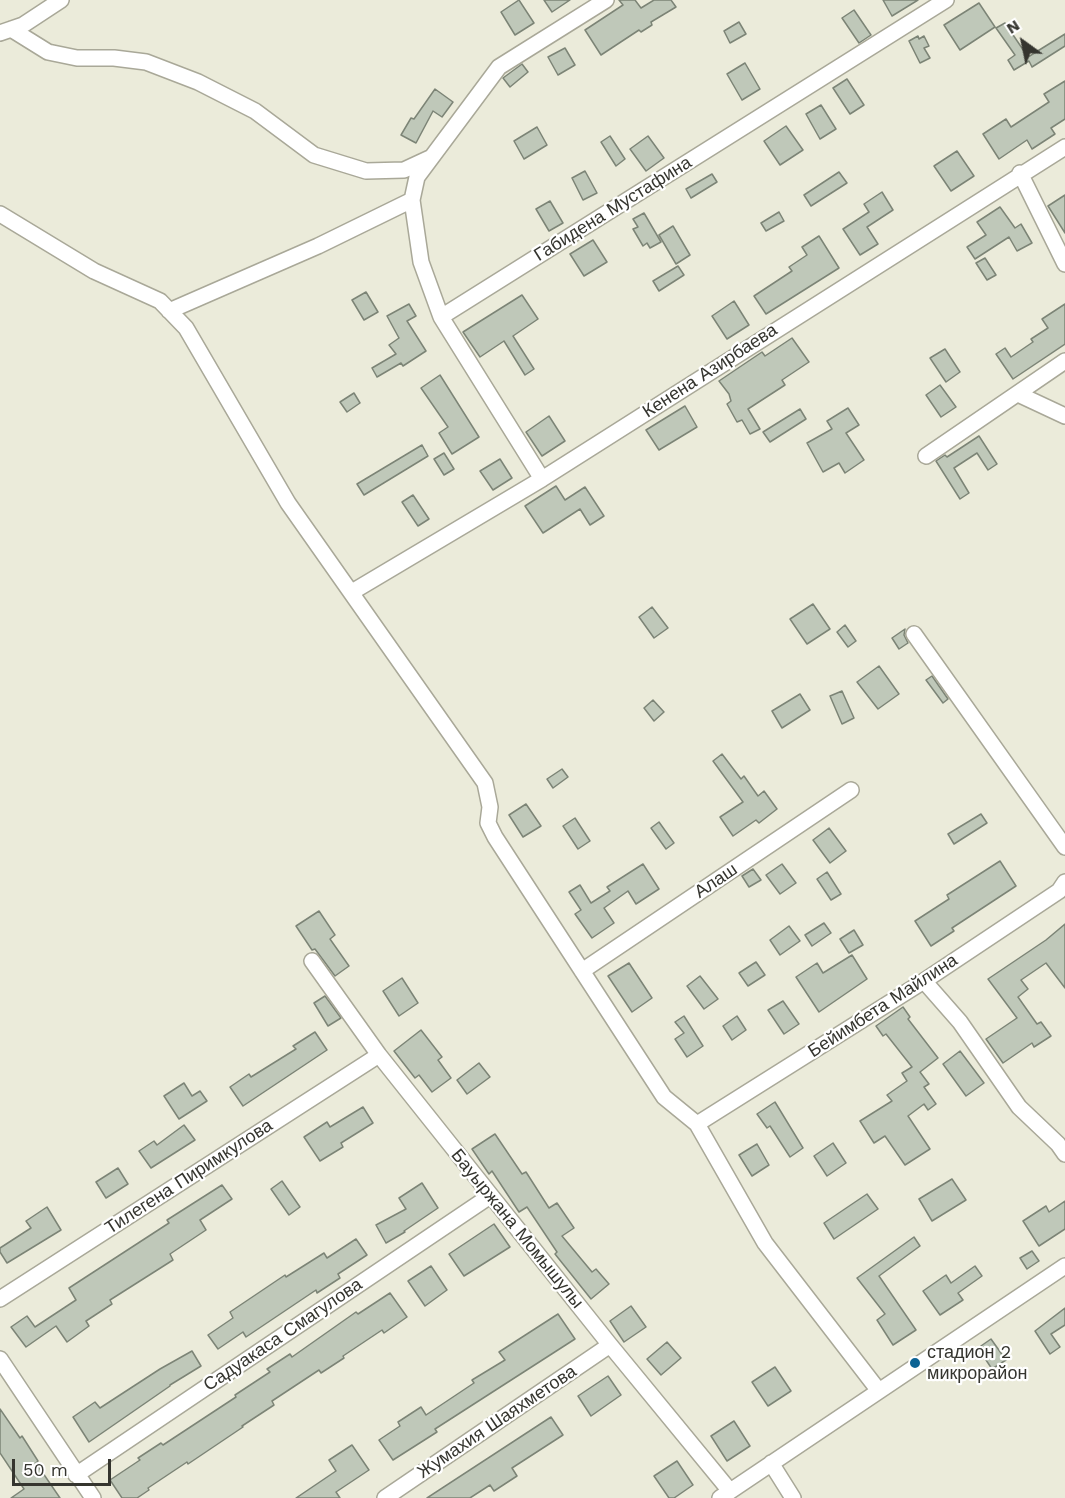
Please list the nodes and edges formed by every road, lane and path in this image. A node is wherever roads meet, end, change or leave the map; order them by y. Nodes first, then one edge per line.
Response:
1 (61, 0) edge
2 (606, 0) edge
3 (946, 0) edge
4 (6, 31) edge
5 (1065, 147) edge
6 (432, 157) junction
7 (1020, 173) junction
8 (412, 200) junction
9 (0, 214) edge
10 (1065, 264) edge
11 (169, 311) junction
12 (441, 317) junction
13 (1065, 362) edge
14 (1018, 394) junction
15 (1065, 416) edge
16 (926, 456) dead end
17 (542, 479) junction
18 (352, 592) junction
19 (914, 634) dead end
20 (851, 790) dead end
21 (1065, 847) edge
22 (1065, 882) edge
23 (312, 961) dead end
24 (582, 971) junction
25 (924, 981) junction
26 (379, 1055) junction
27 (697, 1124) junction
28 (1065, 1154) edge
29 (490, 1196) junction
30 (1065, 1266) edge
31 (0, 1299) edge
32 (610, 1346) junction
33 (0, 1359) edge
34 (879, 1391) junction
35 (771, 1462) junction
36 (76, 1475) junction
37 (725, 1495) edge
38 (93, 1498) edge
39 (385, 1498) edge
40 (793, 1498) edge

1 - 4 street
2 - 6 street
3 - 12 street, Габидена Мустафина
4 - 6 street
5 - 7 street, Кенена Азирбаева
6 - 8 street
7 - 10 street
7 - 17 street, Кенена Азирбаева
8 - 11 street
8 - 12 street
9 - 11 street
11 - 18 street
12 - 17 street
13 - 14 street
14 - 15 street
14 - 16 street
17 - 18 street, Кенена Азирбаева
18 - 24 street
19 - 21 street
20 - 24 street, Алаш
22 - 25 street, Бейимбета Майлина
23 - 26 street, Бауыржана Момышулы
24 - 27 street
25 - 27 street, Бейимбета Майлина
25 - 28 street
26 - 29 street, Бауыржана Момышулы
26 - 31 street, Тилегена Пиримкулова
27 - 34 street
29 - 32 street, Бауыржана Момышулы
29 - 36 street, Садуакаса Смагулова
30 - 34 street
32 - 37 street, Бауыржана Момышулы
32 - 39 street, Жумахия Шаяхметова
33 - 36 street
34 - 35 street
35 - 37 street
35 - 40 street
36 - 38 street

